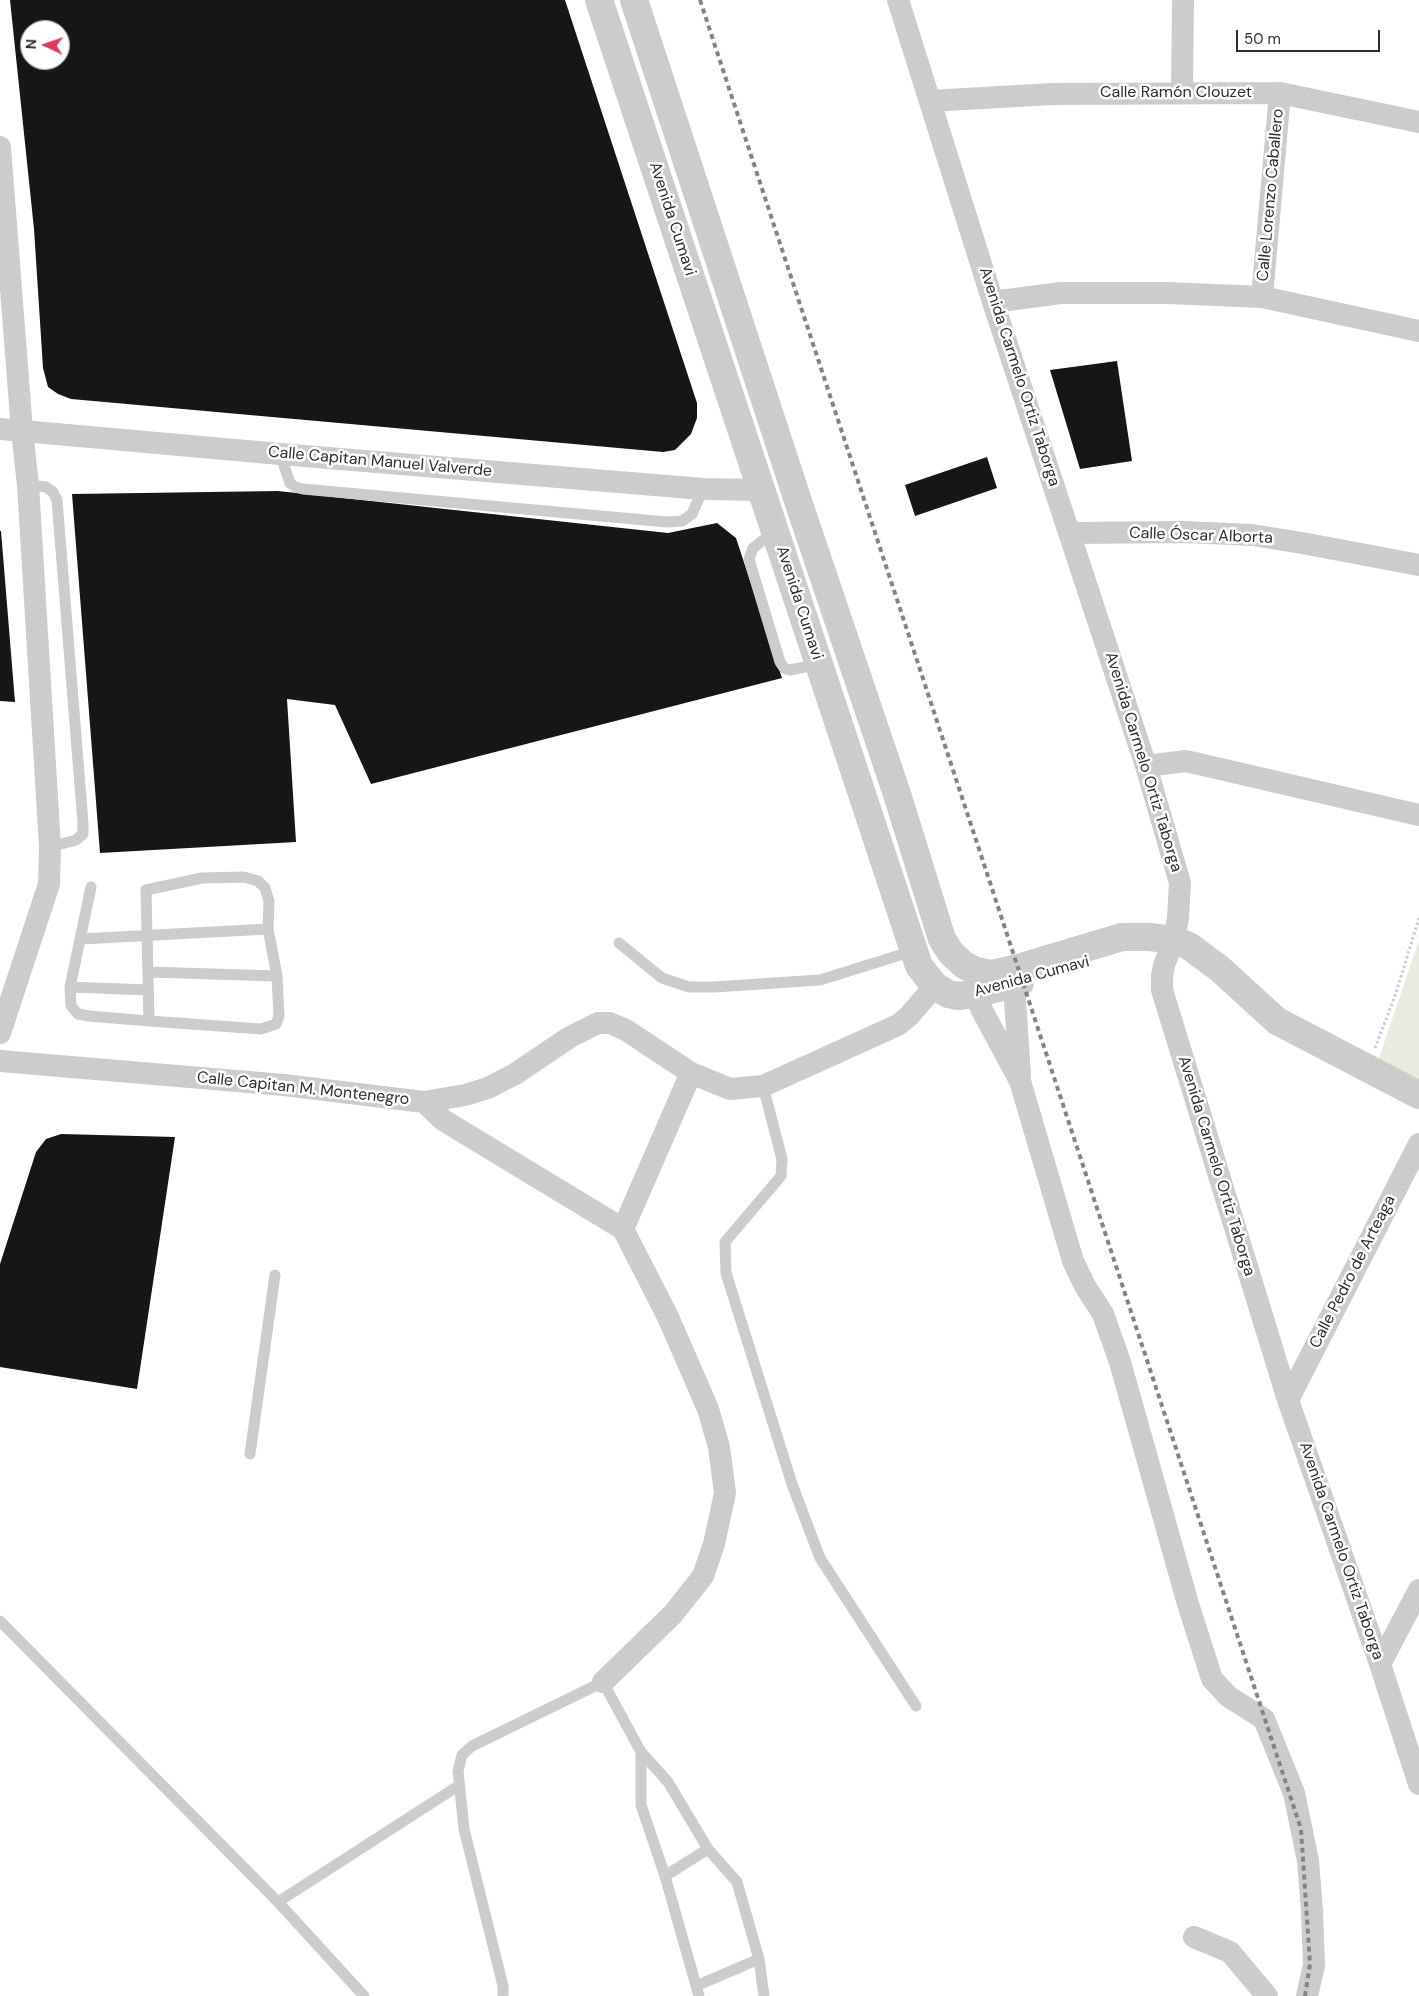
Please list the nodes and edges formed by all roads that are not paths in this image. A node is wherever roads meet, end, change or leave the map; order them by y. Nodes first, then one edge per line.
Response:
1 (599, 0) edge
2 (634, 0) edge
3 (898, 0) edge
4 (1183, 0) edge
5 (1182, 92) junction
6 (1280, 93) junction
7 (930, 101) junction
8 (1419, 122) edge
9 (0, 147) edge
10 (718, 257) junction
11 (688, 267) junction
12 (1262, 297) junction
13 (993, 302) junction
14 (1419, 331) edge
15 (11, 430) edge
16 (280, 454) junction
17 (28, 485) junction
18 (703, 489) junction
19 (761, 490) junction
20 (775, 531) junction
21 (1070, 533) junction
22 (1419, 565) edge
23 (819, 664) junction
24 (1146, 766) junction
25 (897, 794) junction
26 (865, 806) junction
27 (1419, 815) edge
28 (50, 847) junction
29 (91, 887) dead end
30 (268, 929) junction
31 (147, 935) junction
32 (1162, 938) junction
33 (81, 939) junction
34 (619, 943) dead end
35 (913, 951) junction
36 (148, 972) junction
37 (277, 976) junction
38 (1014, 985) junction
39 (935, 986) junction
40 (70, 987) junction
41 (148, 990) junction
42 (974, 994) junction
43 (149, 1021) junction
44 (0, 1033) edge
45 (0, 1061) edge
46 (692, 1073) junction
47 (1020, 1081) junction
48 (763, 1086) junction
49 (1419, 1095) edge
50 (424, 1102) junction
51 (1419, 1144) edge
52 (624, 1229) junction
53 (275, 1274) dead end
54 (1288, 1400) junction
55 (250, 1454) dead end
56 (1419, 1590) edge
57 (0, 1621) edge
58 (1380, 1664) junction
59 (603, 1682) junction
60 (916, 1706) dead end
61 (641, 1752) junction
62 (1419, 1784) edge
63 (458, 1786) junction
64 (708, 1849) junction
65 (665, 1876) junction
66 (278, 1902) junction
67 (1194, 1937) dead end
68 (759, 1959) junction
69 (698, 1991) edge
70 (364, 1996) edge
71 (502, 1996) edge
72 (764, 1996) edge
73 (1268, 1996) edge
74 (1307, 1996) edge

1 - 11 street, Avenida Cumavi
2 - 10 street, Avenida Cumavi
3 - 7 street, Avenida Carmelo Ortiz Taborga
4 - 5 street
5 - 6 street, Calle Ramón Clouzet
5 - 7 street, Calle Ramón Clouzet
6 - 8 street, Calle Ramón Clouzet
6 - 12 street, Calle Lorenzo Caballero
7 - 13 street, Avenida Carmelo Ortiz Taborga
9 - 15 street
10 - 11 street
10 - 25 street, Avenida Cumavi
11 - 19 street, Avenida Cumavi
12 - 13 street
12 - 14 street
13 - 21 street, Avenida Carmelo Ortiz Taborga
15 - 16 street, Calle Capitan Manuel Valverde
15 - 17 street
16 - 18 street, Calle Capitan Manuel Valverde
16 - 18 lane
17 - 28 street
17 - 28 lane
18 - 19 street, Calle Capitan Manuel Valverde
19 - 20 street, Avenida Cumavi
20 - 23 street, Avenida Cumavi
20 - 23 lane
21 - 22 street, Calle Óscar Alborta
21 - 24 street, Avenida Carmelo Ortiz Taborga
23 - 26 street, Avenida Cumavi
24 - 27 street
24 - 32 street, Avenida Carmelo Ortiz Taborga
25 - 26 street
25 - 32 street, Avenida Cumavi
26 - 35 street, Avenida Cumavi
28 - 44 street
29 - 33 lane
30 - 31 lane
30 - 31 lane
30 - 37 lane
31 - 33 lane
31 - 36 lane
32 - 38 street, Avenida Cumavi
32 - 49 street
32 - 54 street, Avenida Carmelo Ortiz Taborga
33 - 40 lane
34 - 35 lane
35 - 39 street, Avenida Cumavi
36 - 37 lane
36 - 41 lane
37 - 43 lane
38 - 42 street, Avenida Cumavi
38 - 47 street
39 - 42 street, Avenida Cumavi
39 - 48 street
40 - 41 lane
40 - 43 lane
41 - 43 lane
42 - 47 street
45 - 50 street, Calle Capitan M. Montenegro
46 - 48 street
46 - 50 street
46 - 52 street
47 - 74 street
48 - 60 lane
50 - 52 street, Calle Capitan M. Montenegro
51 - 54 street, Calle Pedro de Arteaga
52 - 59 street
53 - 55 lane
54 - 58 street, Avenida Carmelo Ortiz Taborga
56 - 58 street
57 - 66 lane
58 - 62 street, Avenida Carmelo Ortiz Taborga
59 - 61 lane
59 - 63 lane
61 - 64 lane
61 - 65 lane
63 - 66 lane
63 - 71 lane
64 - 65 lane
64 - 68 lane
65 - 69 lane
66 - 70 lane
67 - 73 street
68 - 69 lane
68 - 72 lane

